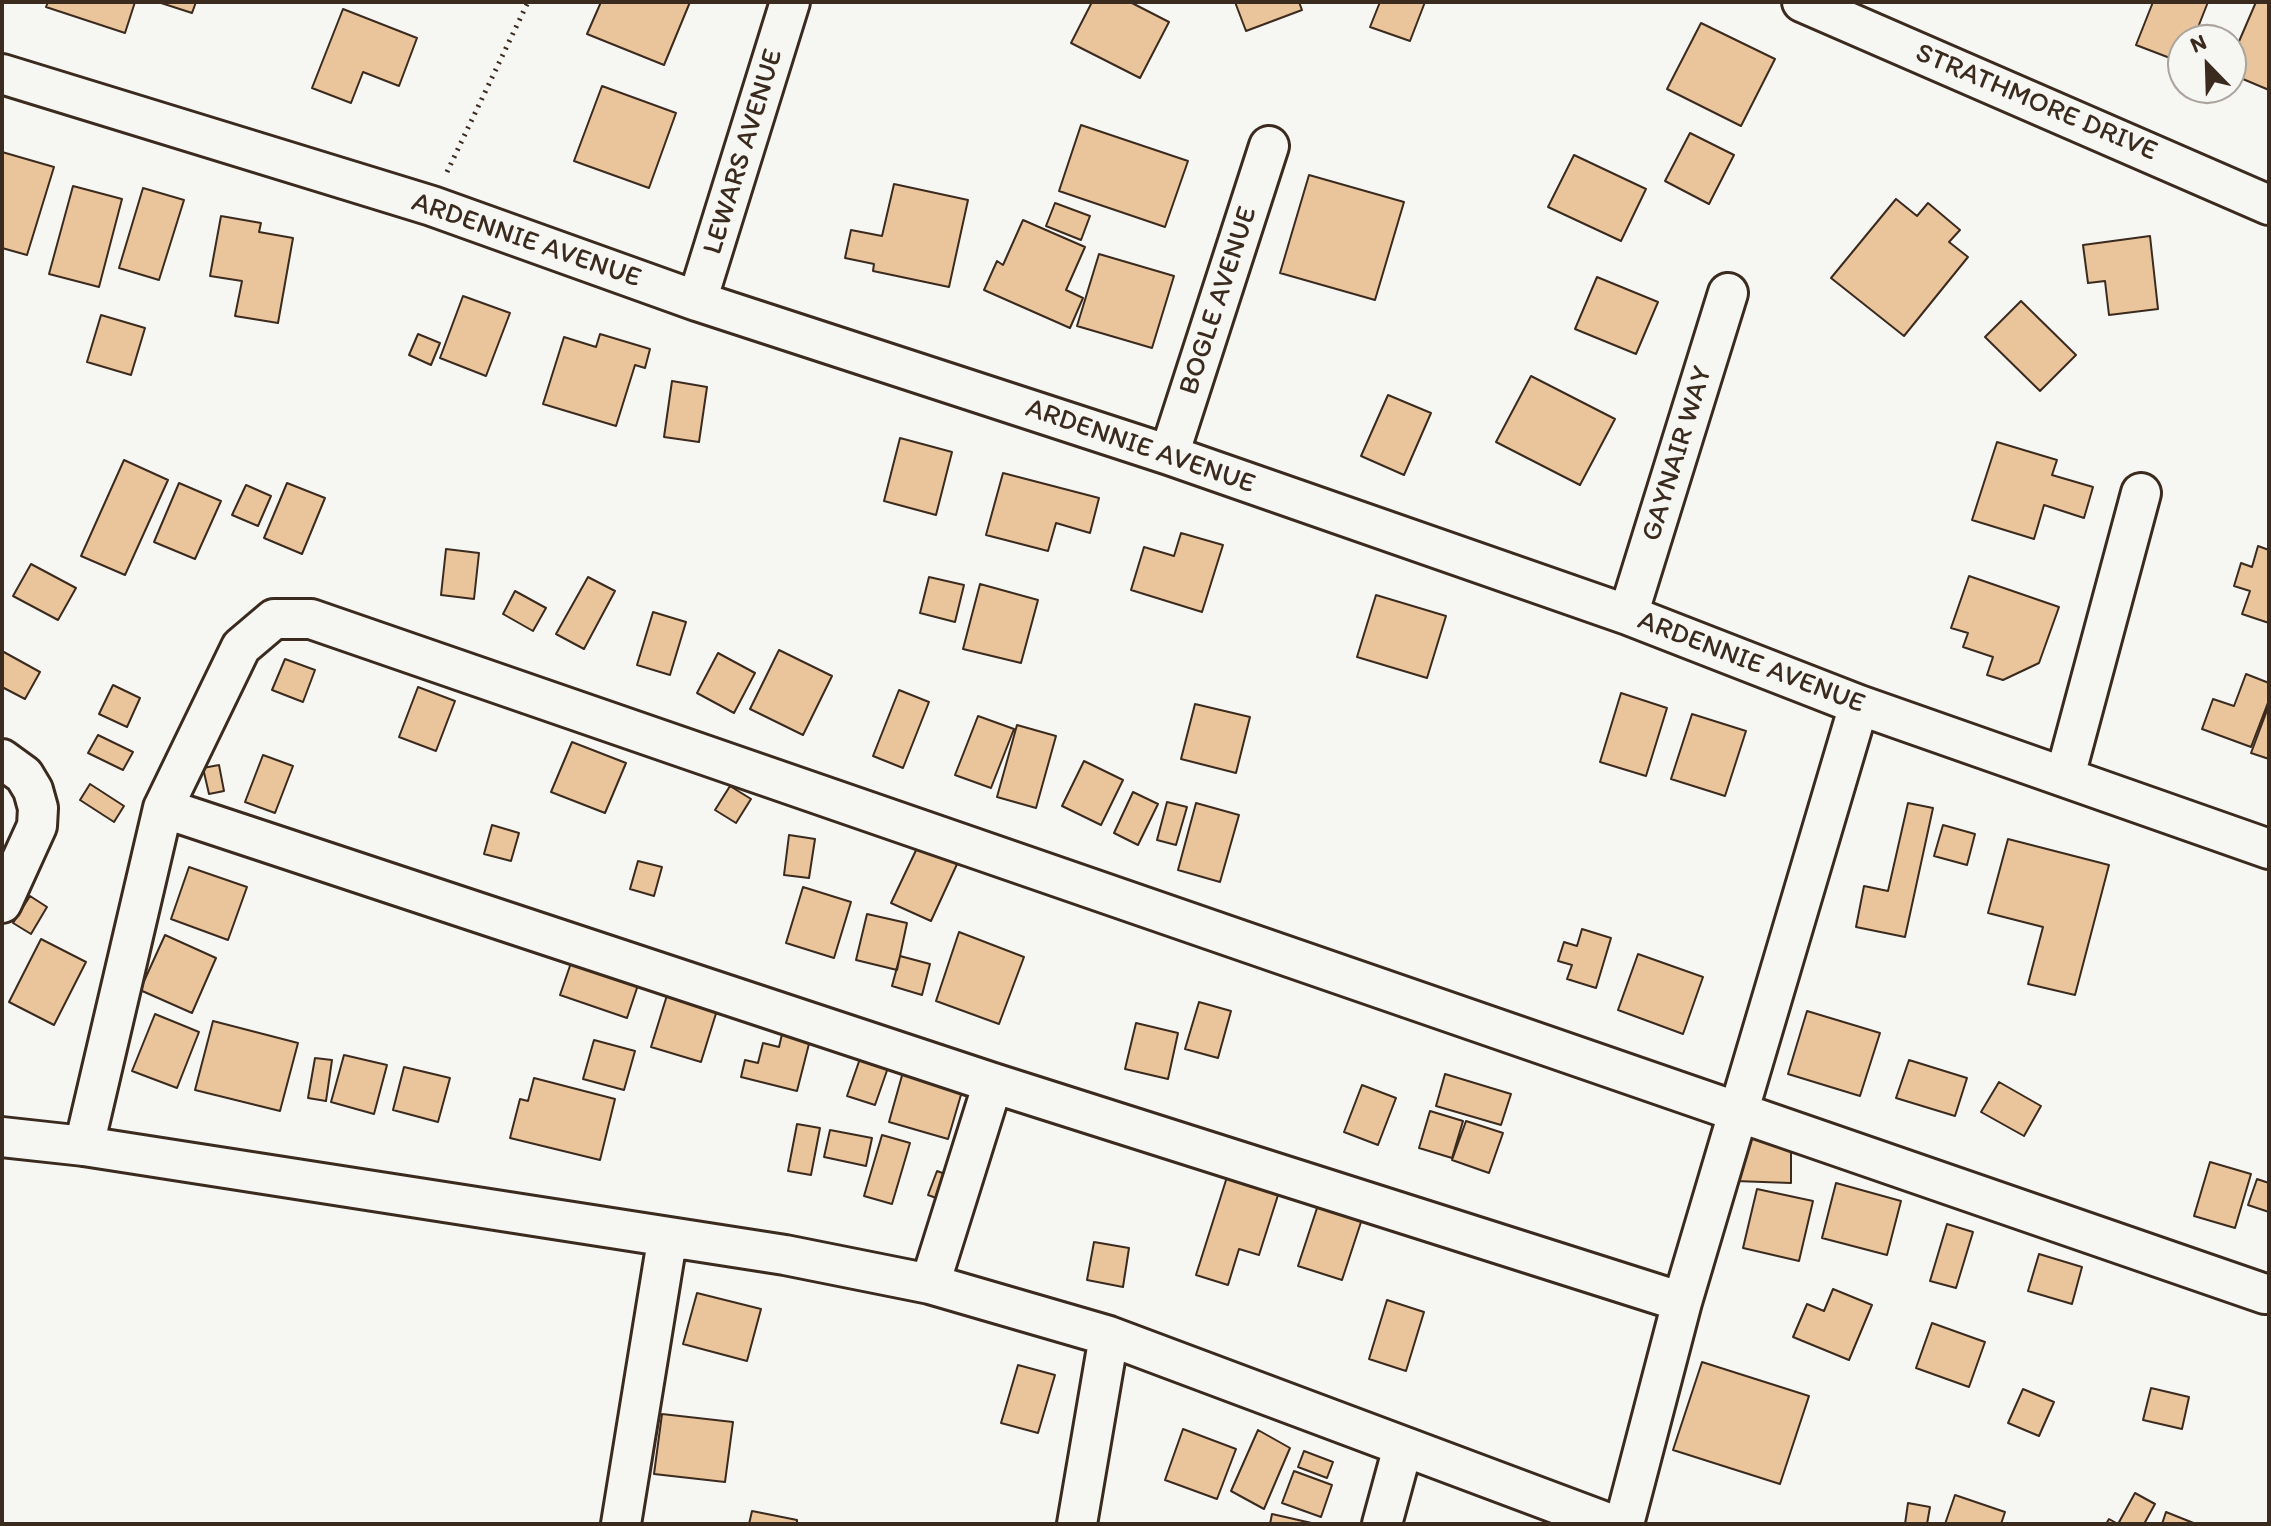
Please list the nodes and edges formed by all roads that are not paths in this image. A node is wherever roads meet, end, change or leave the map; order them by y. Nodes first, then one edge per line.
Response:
1 (790, 2) edge
2 (1802, 2) edge
3 (2, 74) edge
4 (1269, 146) dead end
5 (2269, 205) edge
6 (1728, 293) dead end
7 (697, 301) junction
8 (1169, 455) junction
9 (2141, 493) dead end
10 (1628, 615) junction
11 (1859, 705) junction
12 (2, 759) edge
13 (2065, 776) junction
14 (163, 808) junction
15 (2269, 849) edge
16 (2, 903) edge
17 (993, 1083) junction
18 (1739, 1112) junction
19 (2, 1137) edge
20 (84, 1146) junction
21 (680, 1239) junction
22 (930, 1284) junction
23 (2265, 1294) dead end
24 (1682, 1302) junction
25 (1109, 1336) junction
26 (1403, 1447) junction
27 (621, 1524) edge
28 (1077, 1524) edge
29 (1382, 1524) edge
30 (1611, 1524) edge
31 (1624, 1524) edge

1 - 7 street, LEWARS AVENUE
2 - 5 street, STRATHMORE DRIVE
3 - 7 street, ARDENNIE AVENUE
4 - 8 street, BOGLE AVENUE
6 - 10 street, GAYNAIR WAY
7 - 8 street, ARDENNIE AVENUE
8 - 10 street, ARDENNIE AVENUE
9 - 13 street
10 - 11 street, ARDENNIE AVENUE
11 - 13 street, ARDENNIE AVENUE
11 - 18 street
12 - 16 street
13 - 15 street, ARDENNIE AVENUE
14 - 17 street
14 - 18 street
14 - 20 street
17 - 22 street
17 - 24 street
18 - 23 street
18 - 24 street
19 - 20 street
20 - 21 street
21 - 22 street
21 - 27 street
22 - 25 street
24 - 31 street
25 - 26 street
25 - 28 street
26 - 29 street
26 - 30 street

